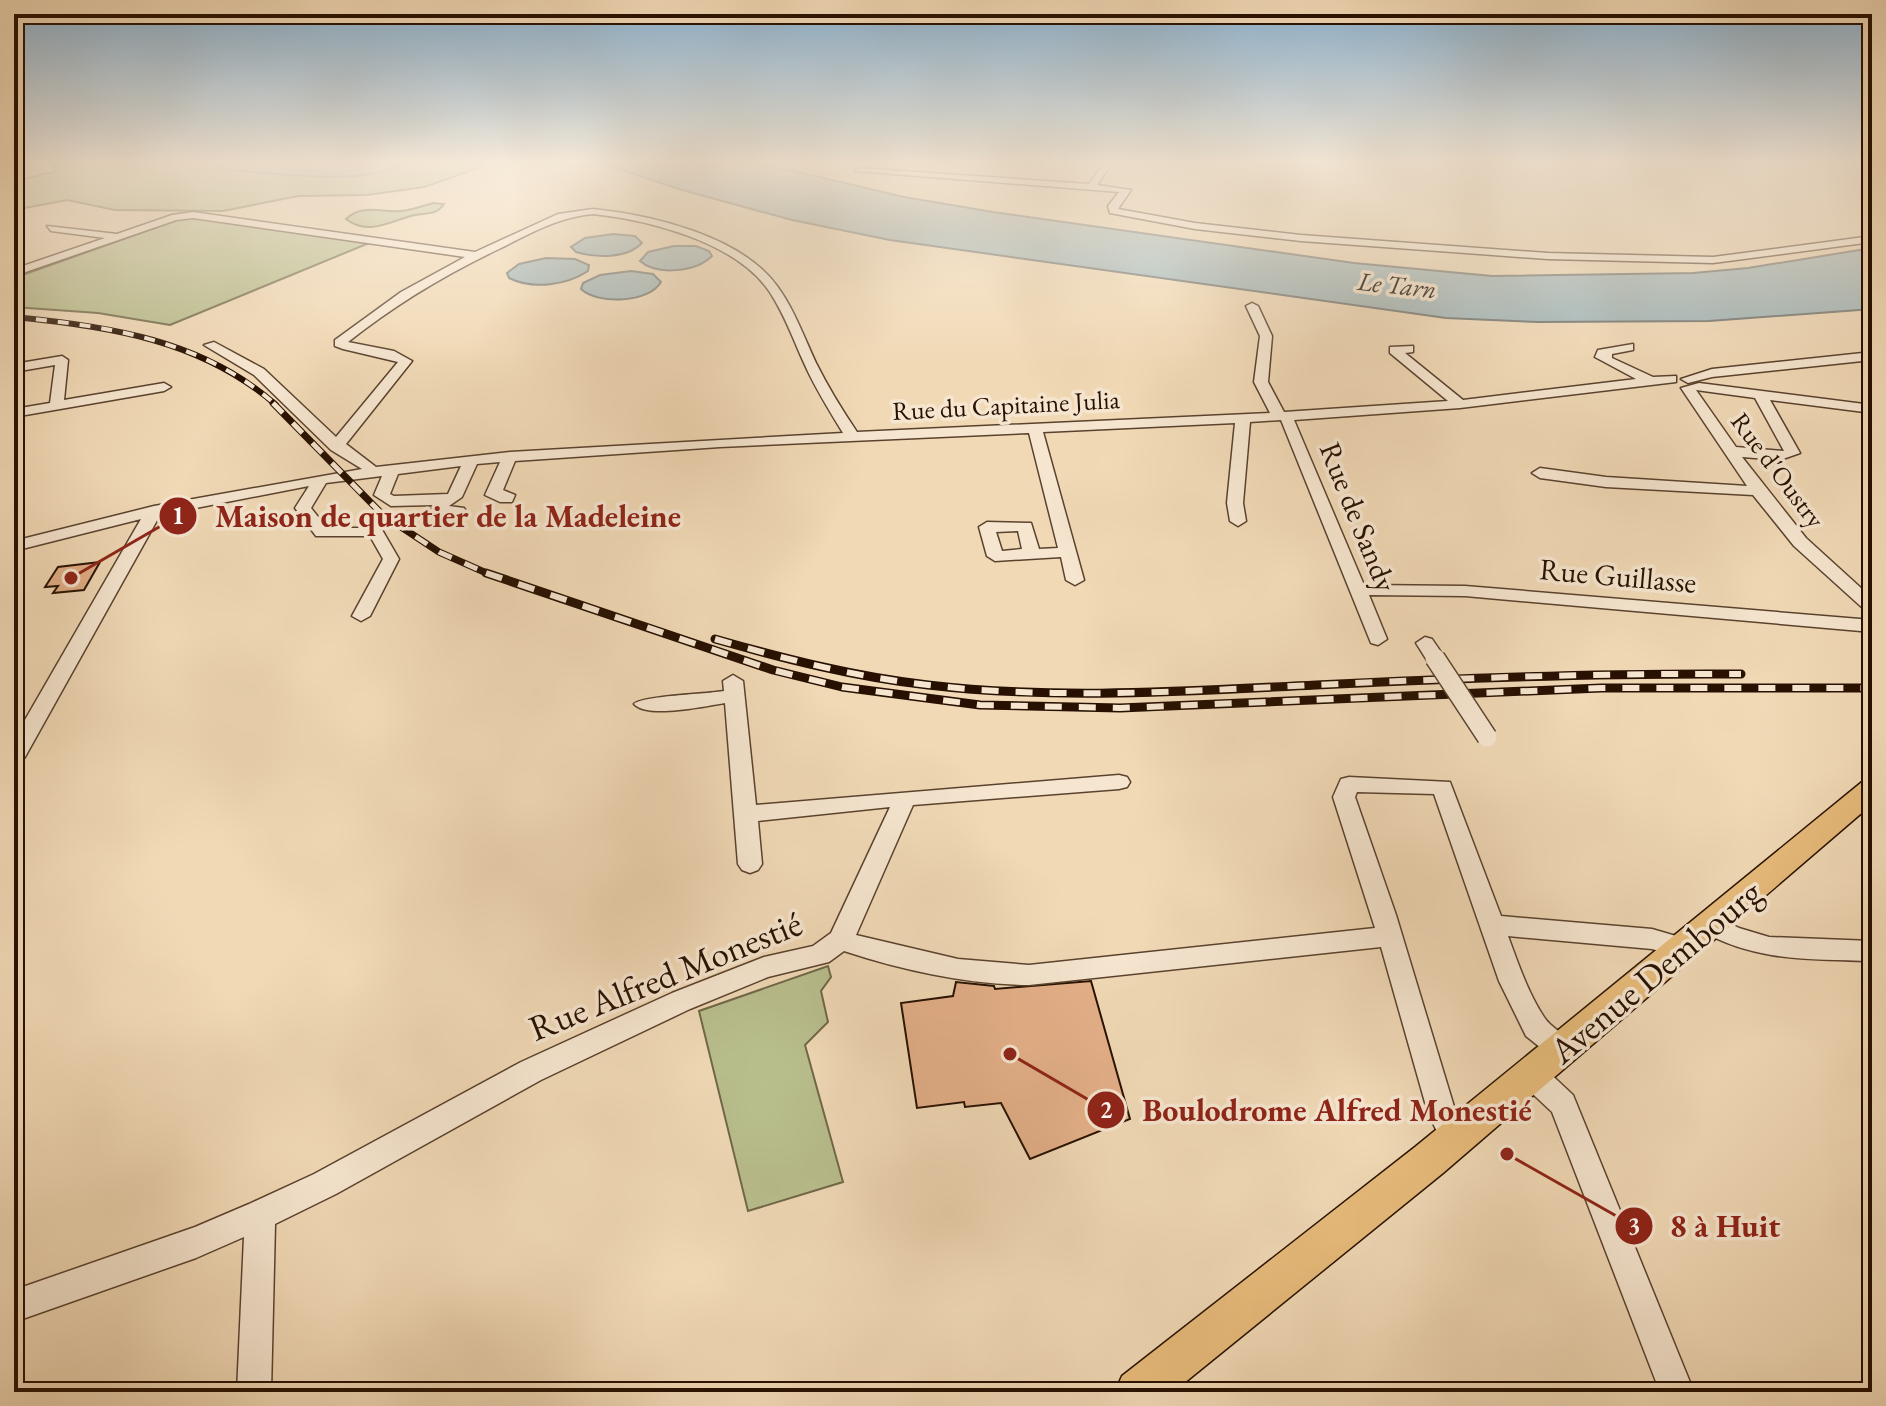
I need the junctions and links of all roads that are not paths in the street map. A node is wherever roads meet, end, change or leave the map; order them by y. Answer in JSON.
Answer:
{"nodes":[{"id":1,"x":56,"y":229,"type":"edge"},
{"id":2,"x":142,"y":229,"type":"edge"},
{"id":3,"x":289,"y":229,"type":"edge"},
{"id":4,"x":535,"y":229,"type":"edge"},
{"id":5,"x":673,"y":229,"type":"edge"},
{"id":6,"x":1226,"y":229,"type":"edge"},
{"id":7,"x":119,"y":237,"type":"junction"},
{"id":8,"x":1872,"y":239,"type":"edge"},
{"id":9,"x":476,"y":255,"type":"junction"},
{"id":10,"x":14,"y":273,"type":"edge"},
{"id":11,"x":1252,"y":306,"type":"dead end"},
{"id":12,"x":210,"y":345,"type":"dead end"},
{"id":13,"x":1409,"y":349,"type":"dead end"},
{"id":14,"x":1872,"y":356,"type":"edge"},
{"id":15,"x":1627,"y":358,"type":"dead end"},
{"id":16,"x":14,"y":368,"type":"edge"},
{"id":17,"x":1651,"y":382,"type":"junction"},
{"id":18,"x":1686,"y":383,"type":"junction"},
{"id":19,"x":164,"y":387,"type":"dead end"},
{"id":20,"x":1760,"y":395,"type":"junction"},
{"id":21,"x":1460,"y":404,"type":"junction"},
{"id":22,"x":56,"y":406,"type":"junction"},
{"id":23,"x":1872,"y":409,"type":"edge"},
{"id":24,"x":14,"y":413,"type":"edge"},
{"id":25,"x":1282,"y":416,"type":"junction"},
{"id":26,"x":1243,"y":417,"type":"junction"},
{"id":27,"x":1035,"y":428,"type":"junction"},
{"id":28,"x":853,"y":437,"type":"junction"},
{"id":29,"x":336,"y":447,"type":"junction"},
{"id":30,"x":1729,"y":451,"type":"junction"},
{"id":31,"x":510,"y":456,"type":"junction"},
{"id":32,"x":471,"y":460,"type":"junction"},
{"id":33,"x":392,"y":469,"type":"junction"},
{"id":34,"x":371,"y":472,"type":"junction"},
{"id":35,"x":1540,"y":473,"type":"dead end"},
{"id":36,"x":321,"y":479,"type":"junction"},
{"id":37,"x":1758,"y":491,"type":"junction"},
{"id":38,"x":506,"y":499,"type":"dead end"},
{"id":39,"x":444,"y":500,"type":"junction"},
{"id":40,"x":154,"y":511,"type":"junction"},
{"id":41,"x":458,"y":511,"type":"dead end"},
{"id":42,"x":1238,"y":521,"type":"dead end"},
{"id":43,"x":14,"y":546,"type":"edge"},
{"id":44,"x":1068,"y":552,"type":"junction"},
{"id":45,"x":1032,"y":554,"type":"dead end"},
{"id":46,"x":1075,"y":580,"type":"dead end"},
{"id":47,"x":1358,"y":590,"type":"junction"},
{"id":48,"x":1872,"y":607,"type":"edge"},
{"id":49,"x":361,"y":616,"type":"dead end"},
{"id":50,"x":1872,"y":626,"type":"edge"},
{"id":51,"x":1378,"y":639,"type":"dead end"},
{"id":52,"x":1425,"y":643,"type":"dead end"},
{"id":53,"x":644,"y":704,"type":"dead end"},
{"id":54,"x":1487,"y":737,"type":"dead end"},
{"id":55,"x":14,"y":757,"type":"edge"},
{"id":56,"x":1119,"y":782,"type":"dead end"},
{"id":57,"x":1872,"y":789,"type":"edge"},
{"id":58,"x":905,"y":798,"type":"junction"},
{"id":59,"x":746,"y":814,"type":"junction"},
{"id":60,"x":750,"y":864,"type":"dead end"},
{"id":61,"x":1492,"y":925,"type":"junction"},
{"id":62,"x":1388,"y":936,"type":"junction"},
{"id":63,"x":1697,"y":936,"type":"junction"},
{"id":64,"x":841,"y":940,"type":"junction"},
{"id":65,"x":1871,"y":953,"type":"edge"},
{"id":66,"x":1561,"y":1048,"type":"junction"},
{"id":67,"x":1531,"y":1074,"type":"junction"},
{"id":68,"x":1455,"y":1138,"type":"junction"},
{"id":69,"x":260,"y":1215,"type":"junction"},
{"id":70,"x":14,"y":1306,"type":"edge"},
{"id":71,"x":254,"y":1392,"type":"edge"},
{"id":72,"x":1138,"y":1392,"type":"edge"},
{"id":73,"x":1677,"y":1392,"type":"edge"}],
"edges":[{"from":1,"to":7,"type":"street"},
{"from":2,"to":7,"type":"street"},
{"from":3,"to":9,"type":"street"},
{"from":4,"to":9,"type":"street"},
{"from":5,"to":28,"type":"street"},
{"from":6,"to":8,"type":"street"},
{"from":7,"to":10,"type":"street"},
{"from":9,"to":29,"type":"street"},
{"from":11,"to":25,"type":"street","name":"Rue de Sandy"},
{"from":12,"to":29,"type":"street"},
{"from":13,"to":21,"type":"street"},
{"from":14,"to":18,"type":"street"},
{"from":15,"to":17,"type":"street"},
{"from":16,"to":22,"type":"street"},
{"from":17,"to":18,"type":"street"},
{"from":17,"to":21,"type":"street","name":"Rue du Capitaine Julia"},
{"from":18,"to":20,"type":"street"},
{"from":18,"to":30,"type":"street","name":"Rue d'Oustry"},
{"from":19,"to":22,"type":"street"},
{"from":20,"to":23,"type":"street"},
{"from":20,"to":30,"type":"street"},
{"from":21,"to":25,"type":"street","name":"Rue du Capitaine Julia"},
{"from":22,"to":24,"type":"street"},
{"from":25,"to":26,"type":"street","name":"Rue du Capitaine Julia"},
{"from":25,"to":47,"type":"street","name":"Rue de Sandy"},
{"from":26,"to":27,"type":"street","name":"Rue du Capitaine Julia"},
{"from":26,"to":42,"type":"street"},
{"from":27,"to":28,"type":"street","name":"Rue du Capitaine Julia"},
{"from":27,"to":44,"type":"street"},
{"from":28,"to":31,"type":"street","name":"Rue du Capitaine Julia"},
{"from":29,"to":34,"type":"street"},
{"from":30,"to":37,"type":"street","name":"Rue d'Oustry"},
{"from":31,"to":32,"type":"street","name":"Rue du Capitaine Julia"},
{"from":31,"to":38,"type":"street"},
{"from":32,"to":33,"type":"street","name":"Rue du Capitaine Julia"},
{"from":32,"to":39,"type":"street"},
{"from":33,"to":34,"type":"street","name":"Rue du Capitaine Julia"},
{"from":33,"to":39,"type":"street"},
{"from":34,"to":36,"type":"street","name":"Rue du Capitaine Julia"},
{"from":35,"to":37,"type":"street"},
{"from":36,"to":40,"type":"street","name":"Rue du Capitaine Julia"},
{"from":36,"to":49,"type":"street"},
{"from":37,"to":48,"type":"street","name":"Rue d'Oustry"},
{"from":39,"to":41,"type":"street"},
{"from":40,"to":43,"type":"street","name":"Rue du Capitaine Julia"},
{"from":40,"to":55,"type":"street"},
{"from":44,"to":45,"type":"street"},
{"from":44,"to":46,"type":"street"},
{"from":47,"to":50,"type":"street","name":"Rue Guillasse"},
{"from":47,"to":51,"type":"street","name":"Rue de Sandy"},
{"from":52,"to":54,"type":"street","bridge":true},
{"from":53,"to":59,"type":"street"},
{"from":56,"to":58,"type":"street"},
{"from":57,"to":63,"type":"main road","name":"Avenue Dembourg"},
{"from":58,"to":59,"type":"street"},
{"from":58,"to":64,"type":"street"},
{"from":59,"to":60,"type":"street"},
{"from":61,"to":62,"type":"street"},
{"from":61,"to":63,"type":"street"},
{"from":61,"to":66,"type":"street"},
{"from":62,"to":64,"type":"street","name":"Rue Alfred Monestié"},
{"from":62,"to":68,"type":"street"},
{"from":63,"to":65,"type":"street"},
{"from":63,"to":66,"type":"main road","name":"Avenue Dembourg"},
{"from":64,"to":69,"type":"street","name":"Rue Alfred Monestié"},
{"from":66,"to":67,"type":"main road","name":"Avenue Dembourg"},
{"from":67,"to":68,"type":"main road","name":"Avenue Dembourg"},
{"from":67,"to":73,"type":"street"},
{"from":68,"to":72,"type":"main road","name":"Avenue Dembourg"},
{"from":69,"to":70,"type":"street","name":"Rue Alfred Monestié"},
{"from":69,"to":71,"type":"street"}]}
